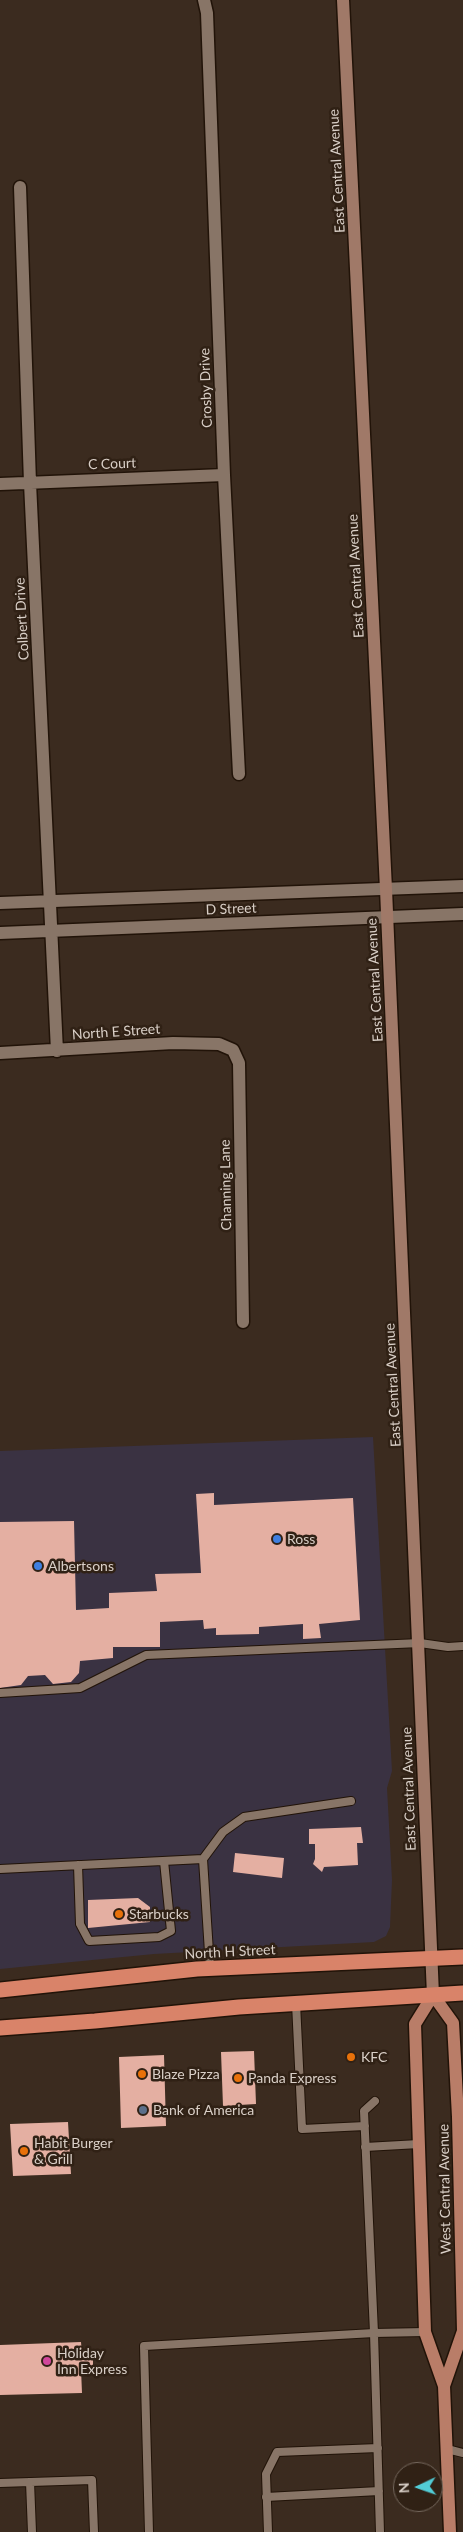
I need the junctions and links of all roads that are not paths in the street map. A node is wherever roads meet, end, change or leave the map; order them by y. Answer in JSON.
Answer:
{"nodes":[{"id":1,"x":204,"y":0,"type":"edge"},
{"id":2,"x":343,"y":0,"type":"edge"},
{"id":3,"x":20,"y":186,"type":"dead end"},
{"id":4,"x":224,"y":475,"type":"junction"},
{"id":5,"x":30,"y":483,"type":"junction"},
{"id":6,"x":0,"y":484,"type":"edge"},
{"id":7,"x":240,"y":774,"type":"dead end"},
{"id":8,"x":463,"y":886,"type":"edge"},
{"id":9,"x":386,"y":889,"type":"junction"},
{"id":10,"x":50,"y":901,"type":"junction"},
{"id":11,"x":0,"y":903,"type":"edge"},
{"id":12,"x":463,"y":914,"type":"edge"},
{"id":13,"x":387,"y":917,"type":"junction"},
{"id":14,"x":51,"y":932,"type":"junction"},
{"id":15,"x":0,"y":933,"type":"edge"},
{"id":16,"x":233,"y":1050,"type":"joint"},
{"id":17,"x":57,"y":1051,"type":"junction"},
{"id":18,"x":0,"y":1054,"type":"edge"},
{"id":19,"x":243,"y":1322,"type":"dead end"},
{"id":20,"x":420,"y":1643,"type":"junction"},
{"id":21,"x":463,"y":1646,"type":"edge"},
{"id":22,"x":0,"y":1693,"type":"edge"},
{"id":23,"x":351,"y":1801,"type":"dead end"},
{"id":24,"x":203,"y":1859,"type":"junction"},
{"id":25,"x":164,"y":1860,"type":"junction"},
{"id":26,"x":78,"y":1865,"type":"junction"},
{"id":27,"x":0,"y":1869,"type":"edge"},
{"id":28,"x":463,"y":1957,"type":"edge"},
{"id":29,"x":430,"y":1960,"type":"junction"},
{"id":30,"x":210,"y":1968,"type":"junction"},
{"id":31,"x":0,"y":1990,"type":"edge"},
{"id":32,"x":463,"y":1993,"type":"edge"},
{"id":33,"x":433,"y":1995,"type":"junction"},
{"id":34,"x":296,"y":2003,"type":"junction"},
{"id":35,"x":0,"y":2028,"type":"edge"},
{"id":36,"x":375,"y":2101,"type":"dead end"},
{"id":37,"x":461,"y":2117,"type":"edge"},
{"id":38,"x":365,"y":2126,"type":"junction"},
{"id":39,"x":419,"y":2144,"type":"junction"},
{"id":40,"x":365,"y":2147,"type":"junction"},
{"id":41,"x":462,"y":2232,"type":"edge"},
{"id":42,"x":463,"y":2331,"type":"edge"},
{"id":43,"x":425,"y":2332,"type":"junction"},
{"id":44,"x":374,"y":2333,"type":"junction"},
{"id":45,"x":444,"y":2386,"type":"junction"},
{"id":46,"x":378,"y":2448,"type":"junction"},
{"id":47,"x":447,"y":2449,"type":"junction"},
{"id":48,"x":463,"y":2453,"type":"edge"},
{"id":49,"x":30,"y":2482,"type":"junction"},
{"id":50,"x":0,"y":2483,"type":"edge"},
{"id":51,"x":379,"y":2491,"type":"junction"},
{"id":52,"x":266,"y":2497,"type":"junction"},
{"id":53,"x":32,"y":2532,"type":"edge"},
{"id":54,"x":94,"y":2532,"type":"edge"},
{"id":55,"x":149,"y":2532,"type":"edge"},
{"id":56,"x":268,"y":2532,"type":"edge"},
{"id":57,"x":380,"y":2532,"type":"edge"},
{"id":58,"x":450,"y":2532,"type":"edge"}],
"edges":[{"from":1,"to":4,"type":"street","name":"Crosby Drive"},
{"from":2,"to":9,"type":"main road","name":"East Central Avenue"},
{"from":3,"to":5,"type":"street","name":"Colbert Drive"},
{"from":4,"to":5,"type":"street","name":"C Court"},
{"from":4,"to":7,"type":"street","name":"Crosby Drive"},
{"from":5,"to":6,"type":"street","name":"C Court"},
{"from":5,"to":10,"type":"street","name":"Colbert Drive"},
{"from":8,"to":9,"type":"street","name":"D Street"},
{"from":9,"to":10,"type":"street","name":"D Street"},
{"from":9,"to":13,"type":"main road","name":"East Central Avenue"},
{"from":10,"to":11,"type":"street","name":"D Street"},
{"from":10,"to":14,"type":"street","name":"Colbert Drive"},
{"from":12,"to":13,"type":"street","name":"D Street"},
{"from":13,"to":14,"type":"street","name":"D Street"},
{"from":13,"to":20,"type":"main road","name":"East Central Avenue"},
{"from":14,"to":15,"type":"street","name":"D Street"},
{"from":14,"to":17,"type":"street","name":"Colbert Drive"},
{"from":16,"to":17,"type":"street","name":"North E Street"},
{"from":16,"to":19,"type":"street","name":"Channing Lane"},
{"from":17,"to":18,"type":"street","name":"North E Street"},
{"from":20,"to":21,"type":"lane"},
{"from":20,"to":22,"type":"lane"},
{"from":20,"to":29,"type":"main road","name":"East Central Avenue"},
{"from":23,"to":24,"type":"lane"},
{"from":24,"to":25,"type":"lane"},
{"from":24,"to":30,"type":"lane"},
{"from":25,"to":26,"type":"lane"},
{"from":25,"to":26,"type":"lane"},
{"from":26,"to":27,"type":"lane"},
{"from":28,"to":29,"type":"highway","name":"North H Street"},
{"from":29,"to":30,"type":"highway","name":"North H Street"},
{"from":29,"to":33,"type":"main road"},
{"from":30,"to":31,"type":"highway","name":"North H Street"},
{"from":32,"to":33,"type":"highway"},
{"from":33,"to":34,"type":"highway"},
{"from":33,"to":37,"type":"main road","name":"West Central Avenue"},
{"from":33,"to":39,"type":"main road","name":"West Central Avenue"},
{"from":34,"to":35,"type":"highway"},
{"from":34,"to":38,"type":"lane"},
{"from":36,"to":38,"type":"lane"},
{"from":37,"to":41,"type":"main road","name":"West Central Avenue"},
{"from":38,"to":40,"type":"lane"},
{"from":39,"to":40,"type":"lane"},
{"from":39,"to":43,"type":"main road","name":"West Central Avenue"},
{"from":40,"to":44,"type":"lane"},
{"from":41,"to":42,"type":"main road","name":"West Central Avenue"},
{"from":42,"to":45,"type":"main road","name":"West Central Avenue"},
{"from":43,"to":44,"type":"lane"},
{"from":43,"to":45,"type":"main road","name":"West Central Avenue"},
{"from":44,"to":46,"type":"lane"},
{"from":44,"to":55,"type":"lane"},
{"from":45,"to":47,"type":"main road","name":"West Central Avenue"},
{"from":46,"to":51,"type":"lane"},
{"from":46,"to":52,"type":"lane"},
{"from":47,"to":48,"type":"lane"},
{"from":47,"to":58,"type":"main road","name":"West Central Avenue"},
{"from":49,"to":50,"type":"lane"},
{"from":49,"to":53,"type":"lane"},
{"from":49,"to":54,"type":"lane"},
{"from":51,"to":52,"type":"lane"},
{"from":51,"to":57,"type":"lane"},
{"from":52,"to":56,"type":"lane"}]}
